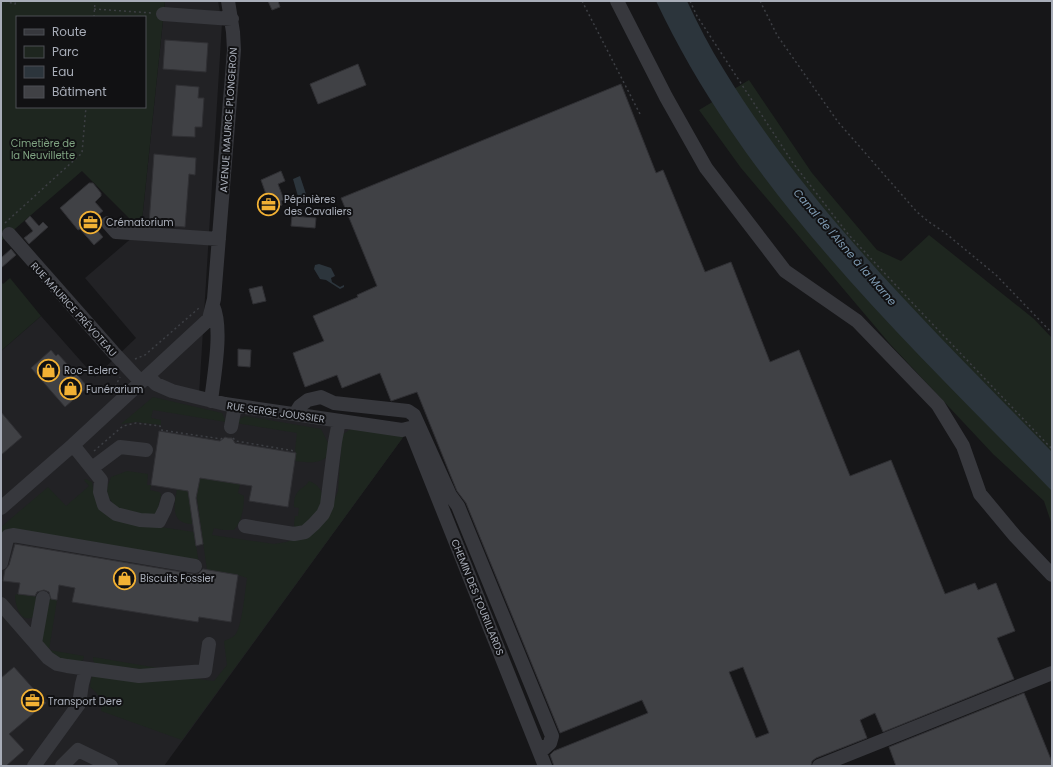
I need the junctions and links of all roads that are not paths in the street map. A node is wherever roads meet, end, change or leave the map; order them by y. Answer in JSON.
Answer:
{"nodes":[{"id":1,"x":228,"y":1,"type":"edge"},
{"id":2,"x":617,"y":1,"type":"edge"},
{"id":3,"x":163,"y":14,"type":"road end"},
{"id":4,"x":232,"y":19,"type":"junction"},
{"id":5,"x":108,"y":223,"type":"dead end"},
{"id":6,"x":6,"y":230,"type":"edge"},
{"id":7,"x":219,"y":239,"type":"junction"},
{"id":8,"x":213,"y":305,"type":"junction"},
{"id":9,"x":144,"y":379,"type":"junction"},
{"id":10,"x":211,"y":401,"type":"junction"},
{"id":11,"x":235,"y":406,"type":"junction"},
{"id":12,"x":295,"y":414,"type":"junction"},
{"id":13,"x":339,"y":421,"type":"junction"},
{"id":14,"x":410,"y":428,"type":"joint"},
{"id":15,"x":229,"y":434,"type":"road end"},
{"id":16,"x":72,"y":445,"type":"junction"},
{"id":17,"x":146,"y":450,"type":"dead end"},
{"id":18,"x":88,"y":463,"type":"junction"},
{"id":19,"x":444,"y":497,"type":"junction"},
{"id":20,"x":168,"y":499,"type":"dead end"},
{"id":21,"x":1,"y":508,"type":"edge"},
{"id":22,"x":245,"y":526,"type":"dead end"},
{"id":23,"x":1,"y":563,"type":"edge"},
{"id":24,"x":195,"y":566,"type":"dead end"},
{"id":25,"x":1052,"y":575,"type":"edge"},
{"id":26,"x":43,"y":598,"type":"dead end"},
{"id":27,"x":1,"y":604,"type":"edge"},
{"id":28,"x":35,"y":643,"type":"junction"},
{"id":29,"x":210,"y":644,"type":"dead end"},
{"id":30,"x":86,"y":669,"type":"junction"},
{"id":31,"x":1052,"y":673,"type":"edge"},
{"id":32,"x":34,"y":766,"type":"edge"},
{"id":33,"x":62,"y":766,"type":"edge"},
{"id":34,"x":111,"y":766,"type":"edge"},
{"id":35,"x":545,"y":766,"type":"edge"},
{"id":36,"x":819,"y":766,"type":"edge"}],
"edges":[{"from":1,"to":4,"type":"street","name":"AVENUE MAURICE PLONGERON"},
{"from":2,"to":25,"type":"street"},
{"from":3,"to":4,"type":"street"},
{"from":4,"to":7,"type":"street","name":"AVENUE MAURICE PLONGERON"},
{"from":5,"to":7,"type":"street"},
{"from":6,"to":9,"type":"street","name":"RUE MAURICE PRÉVOTEAU"},
{"from":7,"to":8,"type":"street","name":"AVENUE MAURICE PLONGERON"},
{"from":8,"to":9,"type":"street","name":"AVENUE MAURICE PLONGERON"},
{"from":8,"to":10,"type":"street"},
{"from":9,"to":10,"type":"street","name":"RUE SERGE JOUSSIER"},
{"from":9,"to":16,"type":"street"},
{"from":10,"to":11,"type":"street","name":"RUE SERGE JOUSSIER"},
{"from":11,"to":12,"type":"street","name":"RUE SERGE JOUSSIER"},
{"from":11,"to":15,"type":"street"},
{"from":12,"to":13,"type":"street","name":"RUE SERGE JOUSSIER"},
{"from":12,"to":19,"type":"street"},
{"from":13,"to":14,"type":"street","name":"RUE SERGE JOUSSIER"},
{"from":13,"to":22,"type":"street"},
{"from":14,"to":19,"type":"street","name":"CHEMIN DES TOURILLARDS"},
{"from":16,"to":18,"type":"street"},
{"from":16,"to":21,"type":"street"},
{"from":17,"to":18,"type":"street"},
{"from":18,"to":20,"type":"street"},
{"from":19,"to":35,"type":"street","name":"CHEMIN DES TOURILLARDS"},
{"from":23,"to":24,"type":"street"},
{"from":26,"to":28,"type":"street"},
{"from":27,"to":28,"type":"street"},
{"from":28,"to":30,"type":"street"},
{"from":29,"to":30,"type":"street"},
{"from":30,"to":32,"type":"street"},
{"from":31,"to":36,"type":"street"},
{"from":33,"to":34,"type":"street"}]}
